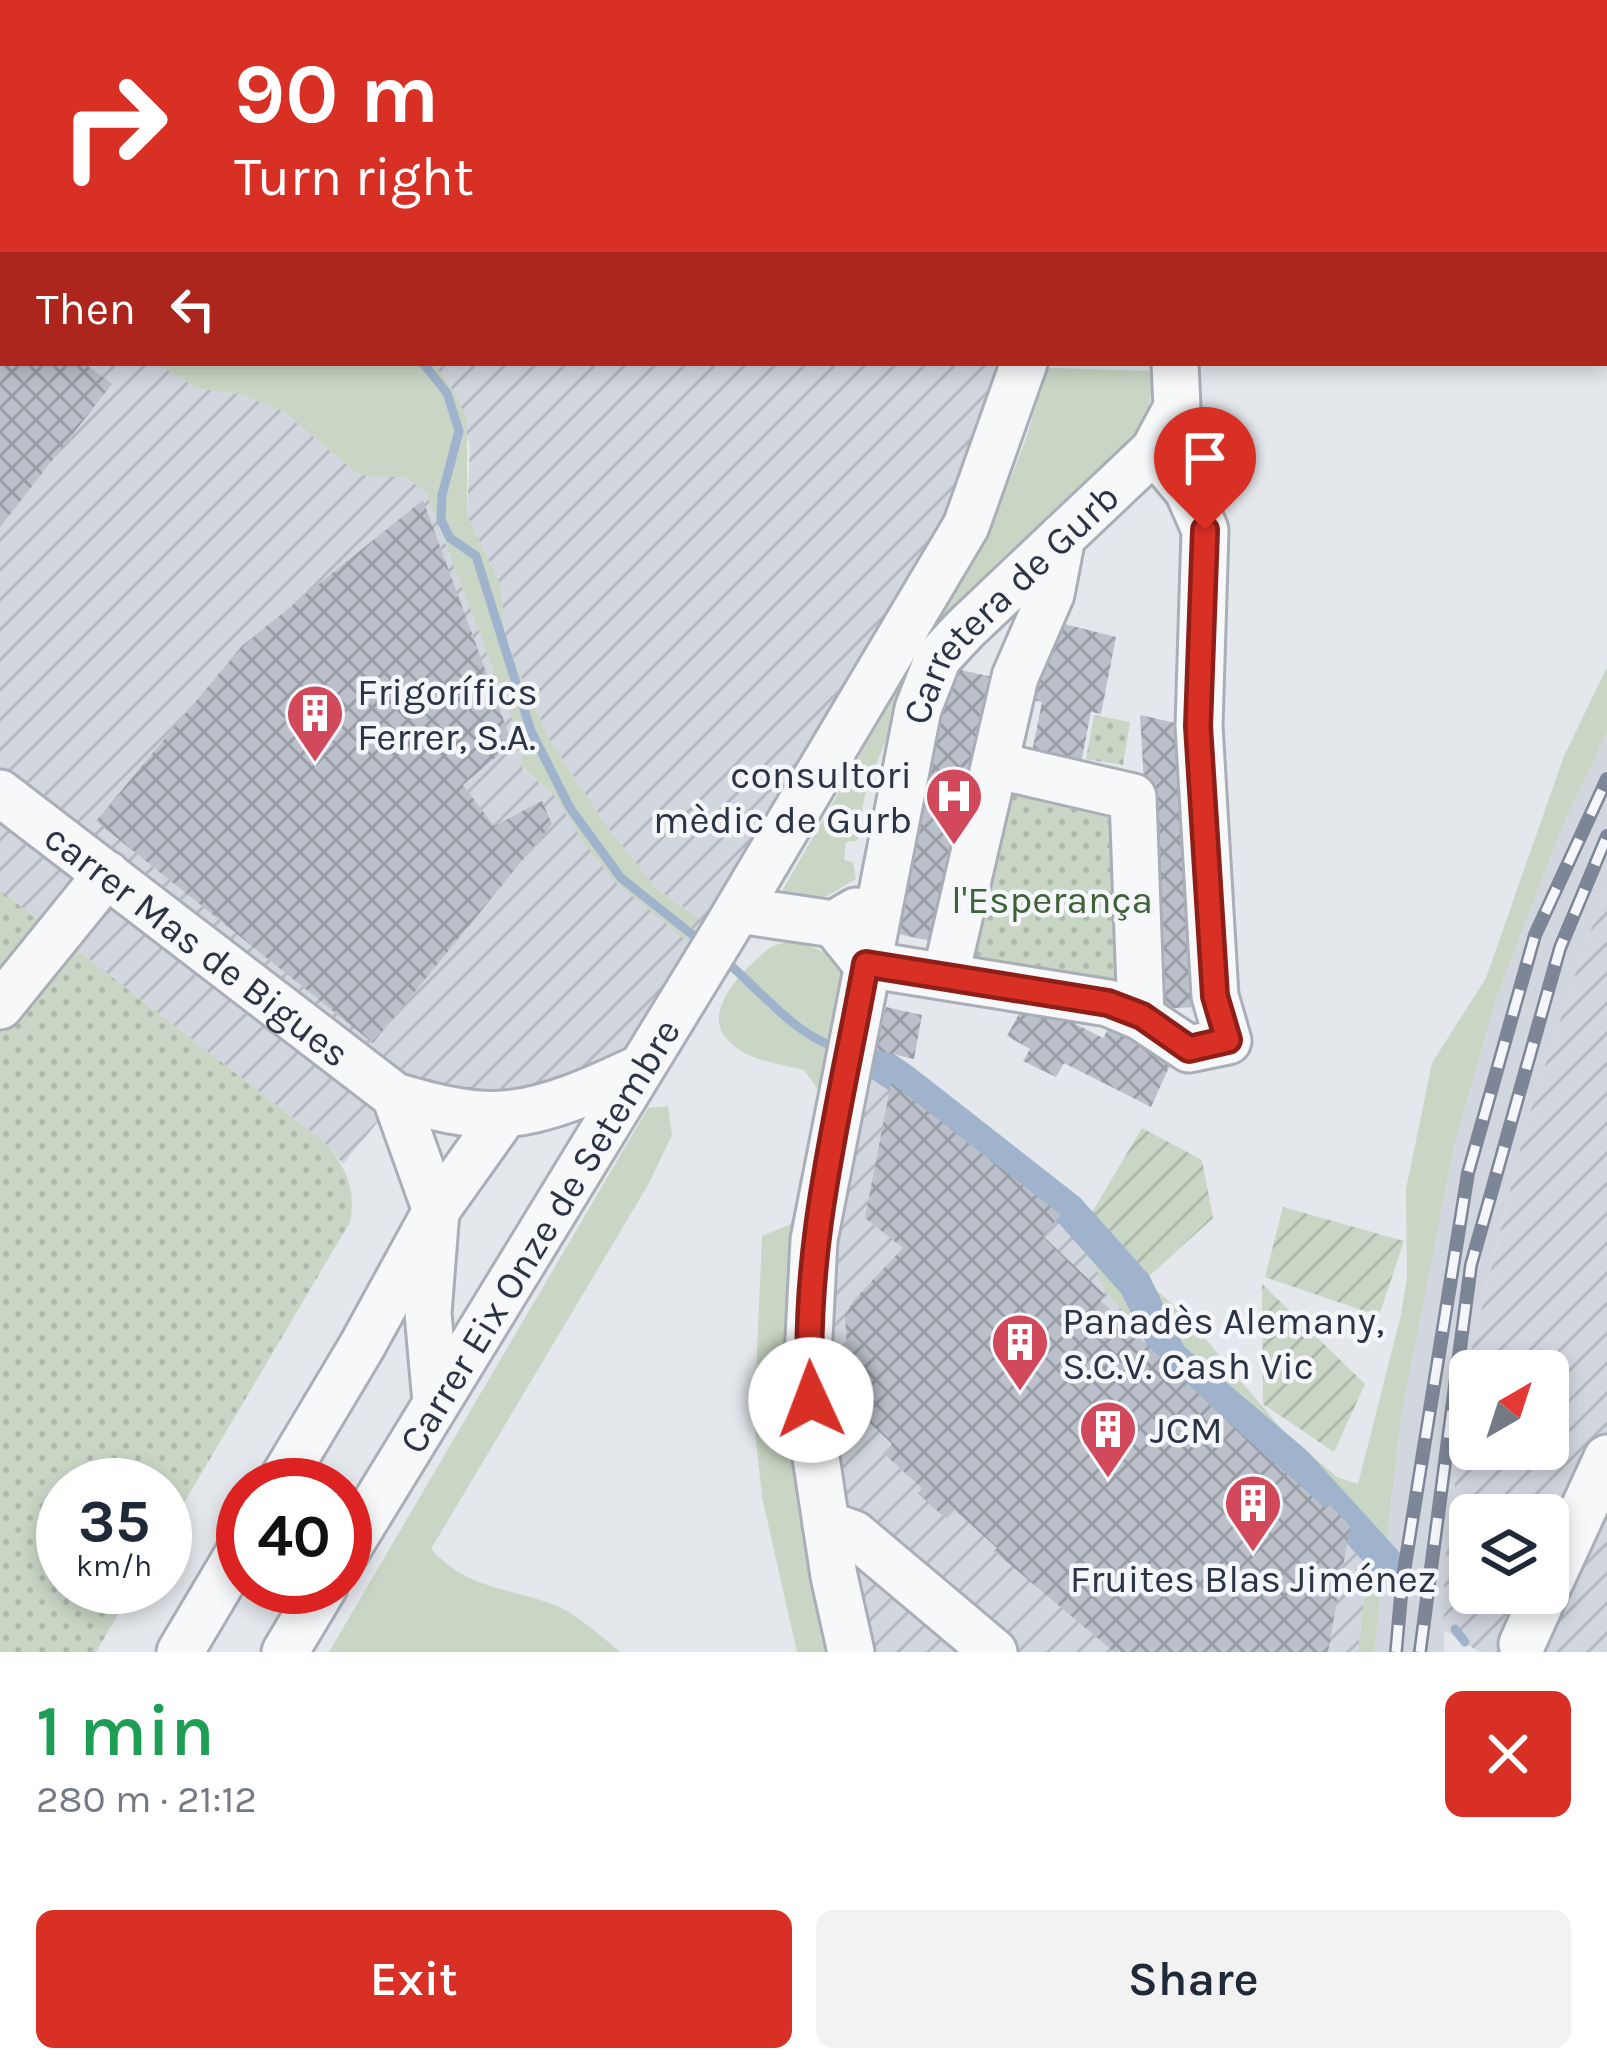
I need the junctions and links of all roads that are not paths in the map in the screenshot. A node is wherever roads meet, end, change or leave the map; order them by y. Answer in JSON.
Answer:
{"nodes":[{"id":1,"x":1023,"y":366,"type":"edge"},
{"id":2,"x":1175,"y":366,"type":"edge"},
{"id":3,"x":1154,"y":450,"type":"junction"},
{"id":4,"x":1062,"y":537,"type":"junction"},
{"id":5,"x":995,"y":765,"type":"junction"},
{"id":6,"x":0,"y":793,"type":"edge"},
{"id":7,"x":107,"y":874,"type":"junction"},
{"id":8,"x":880,"y":897,"type":"junction"},
{"id":9,"x":732,"y":919,"type":"junction"},
{"id":10,"x":834,"y":924,"type":"junction"},
{"id":11,"x":866,"y":964,"type":"junction"},
{"id":12,"x":946,"y":974,"type":"junction"},
{"id":13,"x":0,"y":1006,"type":"edge"},
{"id":14,"x":1142,"y":1016,"type":"junction"},
{"id":15,"x":638,"y":1069,"type":"junction"},
{"id":16,"x":394,"y":1096,"type":"junction"},
{"id":17,"x":505,"y":1114,"type":"junction"},
{"id":18,"x":436,"y":1211,"type":"junction"},
{"id":19,"x":428,"y":1313,"type":"junction"},
{"id":20,"x":375,"y":1319,"type":"junction"},
{"id":21,"x":436,"y":1402,"type":"junction"},
{"id":22,"x":295,"y":1458,"type":"edge"},
{"id":23,"x":1603,"y":1477,"type":"edge"},
{"id":24,"x":372,"y":1508,"type":"edge"},
{"id":25,"x":826,"y":1524,"type":"junction"},
{"id":26,"x":1569,"y":1544,"type":"edge"},
{"id":27,"x":216,"y":1591,"type":"edge"},
{"id":28,"x":308,"y":1614,"type":"edge"},
{"id":29,"x":1535,"y":1614,"type":"edge"},
{"id":30,"x":1522,"y":1644,"type":"dead end"},
{"id":31,"x":180,"y":1652,"type":"edge"},
{"id":32,"x":285,"y":1652,"type":"edge"},
{"id":33,"x":851,"y":1652,"type":"edge"},
{"id":34,"x":994,"y":1652,"type":"edge"}],
"edges":[{"from":1,"to":9,"type":"street","name":"Carrer Eix Onze de Setembre"},
{"from":2,"to":3,"type":"street","name":"Carretera de Gurb"},
{"from":3,"to":4,"type":"street","name":"Carretera de Gurb"},
{"from":3,"to":14,"type":"street"},
{"from":4,"to":5,"type":"street"},
{"from":4,"to":8,"type":"street","name":"Carretera de Gurb"},
{"from":5,"to":12,"type":"street"},
{"from":5,"to":14,"type":"street"},
{"from":6,"to":7,"type":"street","name":"carrer Mas de Bigues"},
{"from":7,"to":13,"type":"street"},
{"from":7,"to":16,"type":"street","name":"carrer Mas de Bigues"},
{"from":8,"to":10,"type":"street"},
{"from":8,"to":11,"type":"street","name":"Carretera de Gurb"},
{"from":9,"to":10,"type":"street"},
{"from":9,"to":15,"type":"street","name":"Carrer Eix Onze de Setembre"},
{"from":10,"to":11,"type":"street"},
{"from":11,"to":12,"type":"street"},
{"from":11,"to":25,"type":"street","name":"Carretera de Gurb"},
{"from":12,"to":14,"type":"street"},
{"from":15,"to":17,"type":"street","name":"carrer Mas de Bigues"},
{"from":15,"to":21,"type":"street","name":"Carrer Eix Onze de Setembre"},
{"from":16,"to":17,"type":"street","name":"carrer Mas de Bigues"},
{"from":16,"to":18,"type":"street"},
{"from":17,"to":18,"type":"street"},
{"from":18,"to":19,"type":"street"},
{"from":18,"to":20,"type":"street"},
{"from":19,"to":20,"type":"street","name":"Carrer Eix Onze de Setembre"},
{"from":19,"to":21,"type":"street"},
{"from":20,"to":22,"type":"street"},
{"from":21,"to":24,"type":"street","name":"Carrer Eix Onze de Setembre"},
{"from":23,"to":26,"type":"street"},
{"from":25,"to":33,"type":"street","name":"Carretera de Gurb"},
{"from":25,"to":34,"type":"street"},
{"from":27,"to":31,"type":"street"},
{"from":28,"to":32,"type":"street"},
{"from":29,"to":30,"type":"street"}]}
